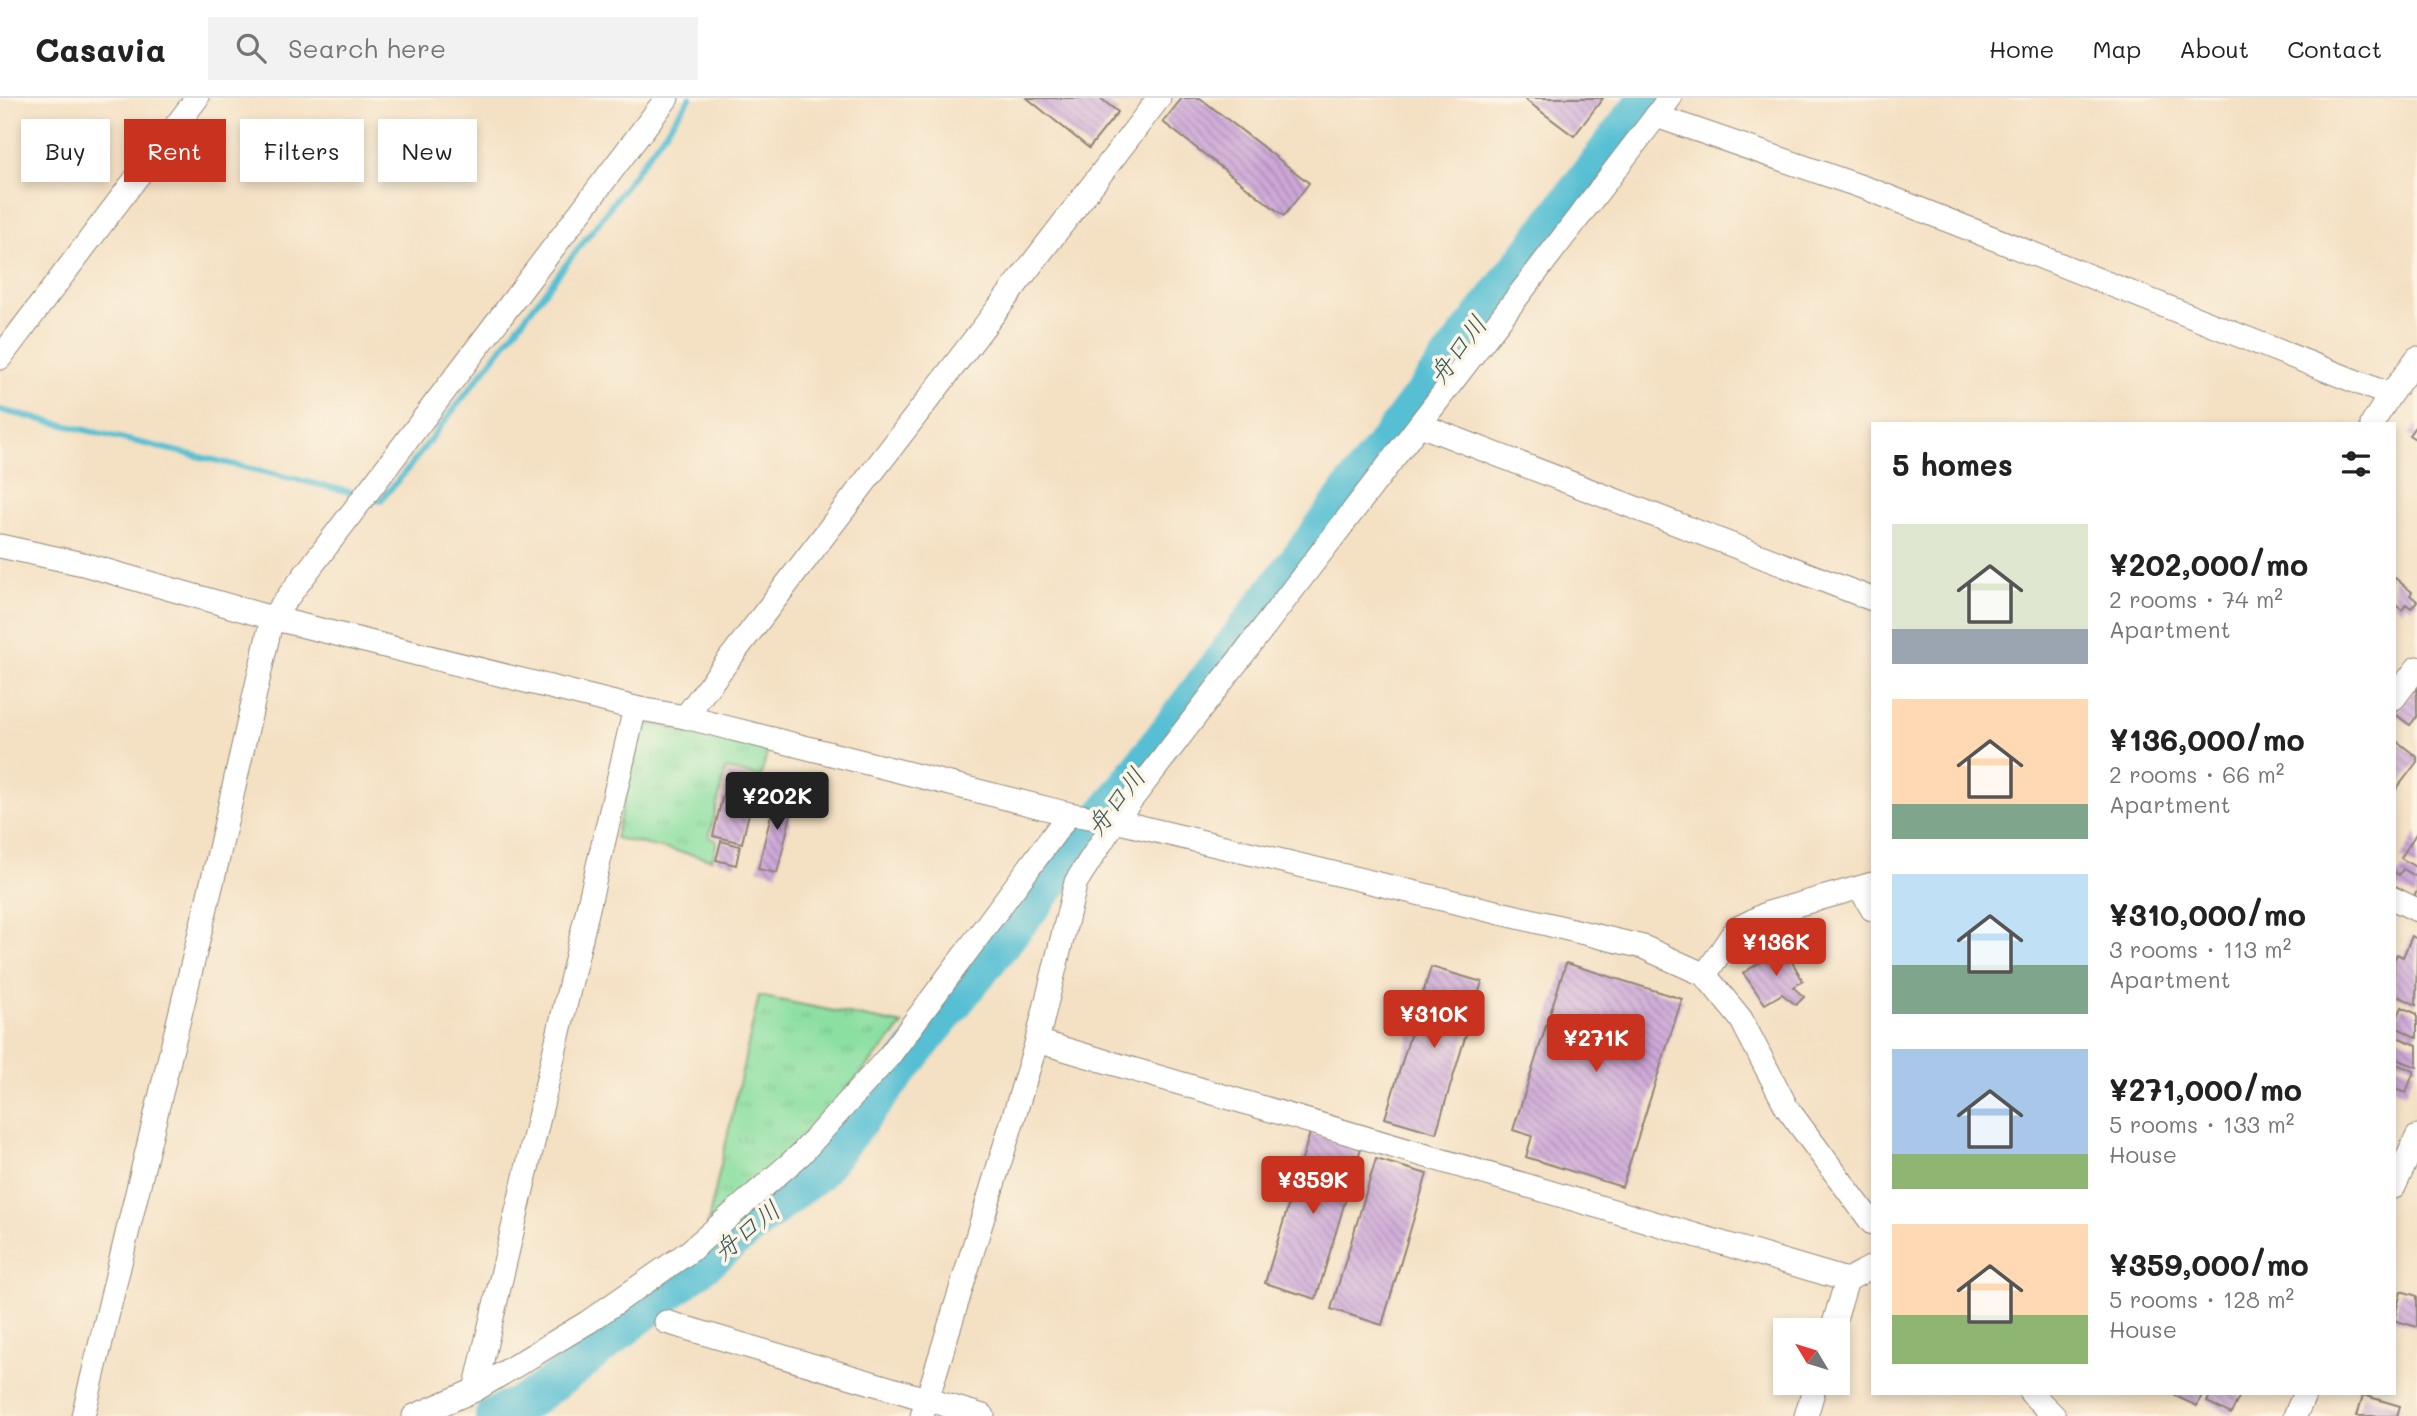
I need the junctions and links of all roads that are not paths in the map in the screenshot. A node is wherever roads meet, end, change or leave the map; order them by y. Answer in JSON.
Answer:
{"nodes":[{"id":1,"x":197,"y":98,"type":"edge"},
{"id":2,"x":667,"y":98,"type":"edge"},
{"id":3,"x":1159,"y":98,"type":"edge"},
{"id":4,"x":1663,"y":107,"type":"edge"},
{"id":5,"x":0,"y":358,"type":"edge"},
{"id":6,"x":2417,"y":358,"type":"edge"},
{"id":7,"x":2389,"y":394,"type":"junction"},
{"id":8,"x":2373,"y":422,"type":"edge"},
{"id":9,"x":1420,"y":425,"type":"junction"},
{"id":10,"x":0,"y":546,"type":"edge"},
{"id":11,"x":1871,"y":599,"type":"edge"},
{"id":12,"x":272,"y":618,"type":"junction"},
{"id":13,"x":2417,"y":668,"type":"edge"},
{"id":14,"x":2396,"y":695,"type":"edge"},
{"id":15,"x":635,"y":708,"type":"junction"},
{"id":16,"x":685,"y":717,"type":"junction"},
{"id":17,"x":1069,"y":814,"type":"junction"},
{"id":18,"x":1115,"y":821,"type":"junction"},
{"id":19,"x":1866,"y":886,"type":"edge"},
{"id":20,"x":2396,"y":900,"type":"edge"},
{"id":21,"x":1871,"y":905,"type":"edge"},
{"id":22,"x":2417,"y":910,"type":"edge"},
{"id":23,"x":1705,"y":975,"type":"junction"},
{"id":24,"x":1037,"y":1041,"type":"junction"},
{"id":25,"x":2417,"y":1137,"type":"edge"},
{"id":26,"x":2396,"y":1183,"type":"edge"},
{"id":27,"x":1871,"y":1222,"type":"edge"},
{"id":28,"x":1871,"y":1268,"type":"edge"},
{"id":29,"x":1846,"y":1280,"type":"junction"},
{"id":30,"x":1835,"y":1318,"type":"edge"},
{"id":31,"x":666,"y":1322,"type":"dead end"},
{"id":32,"x":474,"y":1390,"type":"junction"},
{"id":33,"x":1812,"y":1395,"type":"edge"},
{"id":34,"x":2033,"y":1395,"type":"edge"},
{"id":35,"x":2304,"y":1395,"type":"edge"},
{"id":36,"x":925,"y":1408,"type":"edge"},
{"id":37,"x":83,"y":1416,"type":"edge"},
{"id":38,"x":414,"y":1416,"type":"edge"},
{"id":39,"x":983,"y":1416,"type":"edge"},
{"id":40,"x":1806,"y":1416,"type":"edge"},
{"id":41,"x":2054,"y":1416,"type":"edge"},
{"id":42,"x":2295,"y":1416,"type":"edge"}],
"edges":[{"from":1,"to":5,"type":"street"},
{"from":2,"to":12,"type":"street"},
{"from":3,"to":16,"type":"street"},
{"from":4,"to":7,"type":"street"},
{"from":4,"to":9,"type":"street"},
{"from":6,"to":7,"type":"street"},
{"from":7,"to":8,"type":"street"},
{"from":9,"to":11,"type":"street"},
{"from":9,"to":18,"type":"street"},
{"from":10,"to":12,"type":"street"},
{"from":12,"to":15,"type":"street"},
{"from":12,"to":37,"type":"street"},
{"from":13,"to":14,"type":"street"},
{"from":15,"to":16,"type":"street"},
{"from":15,"to":32,"type":"street"},
{"from":16,"to":17,"type":"street"},
{"from":17,"to":18,"type":"street"},
{"from":17,"to":32,"type":"street"},
{"from":18,"to":23,"type":"street"},
{"from":18,"to":24,"type":"street"},
{"from":19,"to":21,"type":"street"},
{"from":19,"to":23,"type":"street"},
{"from":20,"to":22,"type":"street"},
{"from":23,"to":27,"type":"street"},
{"from":24,"to":29,"type":"street"},
{"from":24,"to":36,"type":"street"},
{"from":25,"to":26,"type":"street"},
{"from":28,"to":29,"type":"street"},
{"from":29,"to":30,"type":"street"},
{"from":31,"to":36,"type":"street"},
{"from":32,"to":38,"type":"street"},
{"from":33,"to":40,"type":"street"},
{"from":34,"to":41,"type":"street"},
{"from":35,"to":42,"type":"street"},
{"from":36,"to":39,"type":"street"}]}
